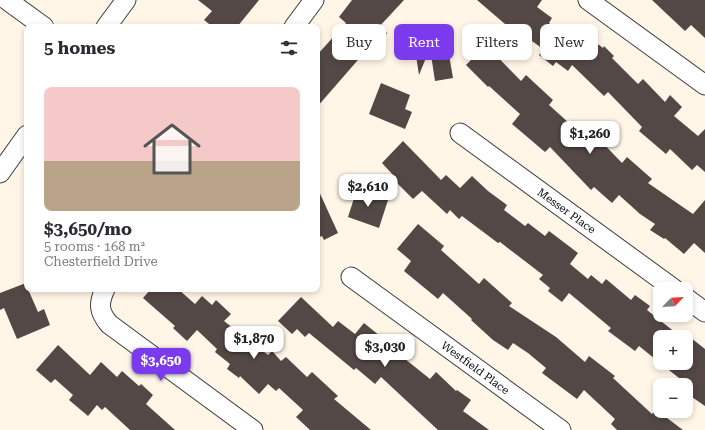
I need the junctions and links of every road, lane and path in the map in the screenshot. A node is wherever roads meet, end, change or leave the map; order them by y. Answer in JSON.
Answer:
{"nodes":[{"id":1,"x":6,"y":0,"type":"edge"},
{"id":2,"x":126,"y":0,"type":"edge"},
{"id":3,"x":314,"y":0,"type":"edge"},
{"id":4,"x":588,"y":0,"type":"edge"},
{"id":5,"x":40,"y":24,"type":"edge"},
{"id":6,"x":108,"y":24,"type":"edge"},
{"id":7,"x":296,"y":24,"type":"edge"},
{"id":8,"x":705,"y":85,"type":"edge"},
{"id":9,"x":460,"y":133,"type":"dead end"},
{"id":10,"x":24,"y":137,"type":"edge"},
{"id":11,"x":6,"y":152,"type":"edge"},
{"id":12,"x":0,"y":173,"type":"edge"},
{"id":13,"x":351,"y":277,"type":"dead end"},
{"id":14,"x":664,"y":282,"type":"edge"},
{"id":15,"x":104,"y":292,"type":"edge"},
{"id":16,"x":693,"y":303,"type":"edge"},
{"id":17,"x":705,"y":312,"type":"edge"},
{"id":18,"x":253,"y":430,"type":"edge"},
{"id":19,"x":561,"y":430,"type":"edge"}],
"edges":[{"from":1,"to":5,"type":"street"},
{"from":2,"to":6,"type":"street"},
{"from":3,"to":7,"type":"street"},
{"from":4,"to":8,"type":"street"},
{"from":9,"to":14,"type":"street","name":"Messer Place"},
{"from":10,"to":11,"type":"street"},
{"from":11,"to":12,"type":"street"},
{"from":13,"to":19,"type":"street","name":"Westfield Place"},
{"from":15,"to":18,"type":"street"},
{"from":16,"to":17,"type":"street"}]}
